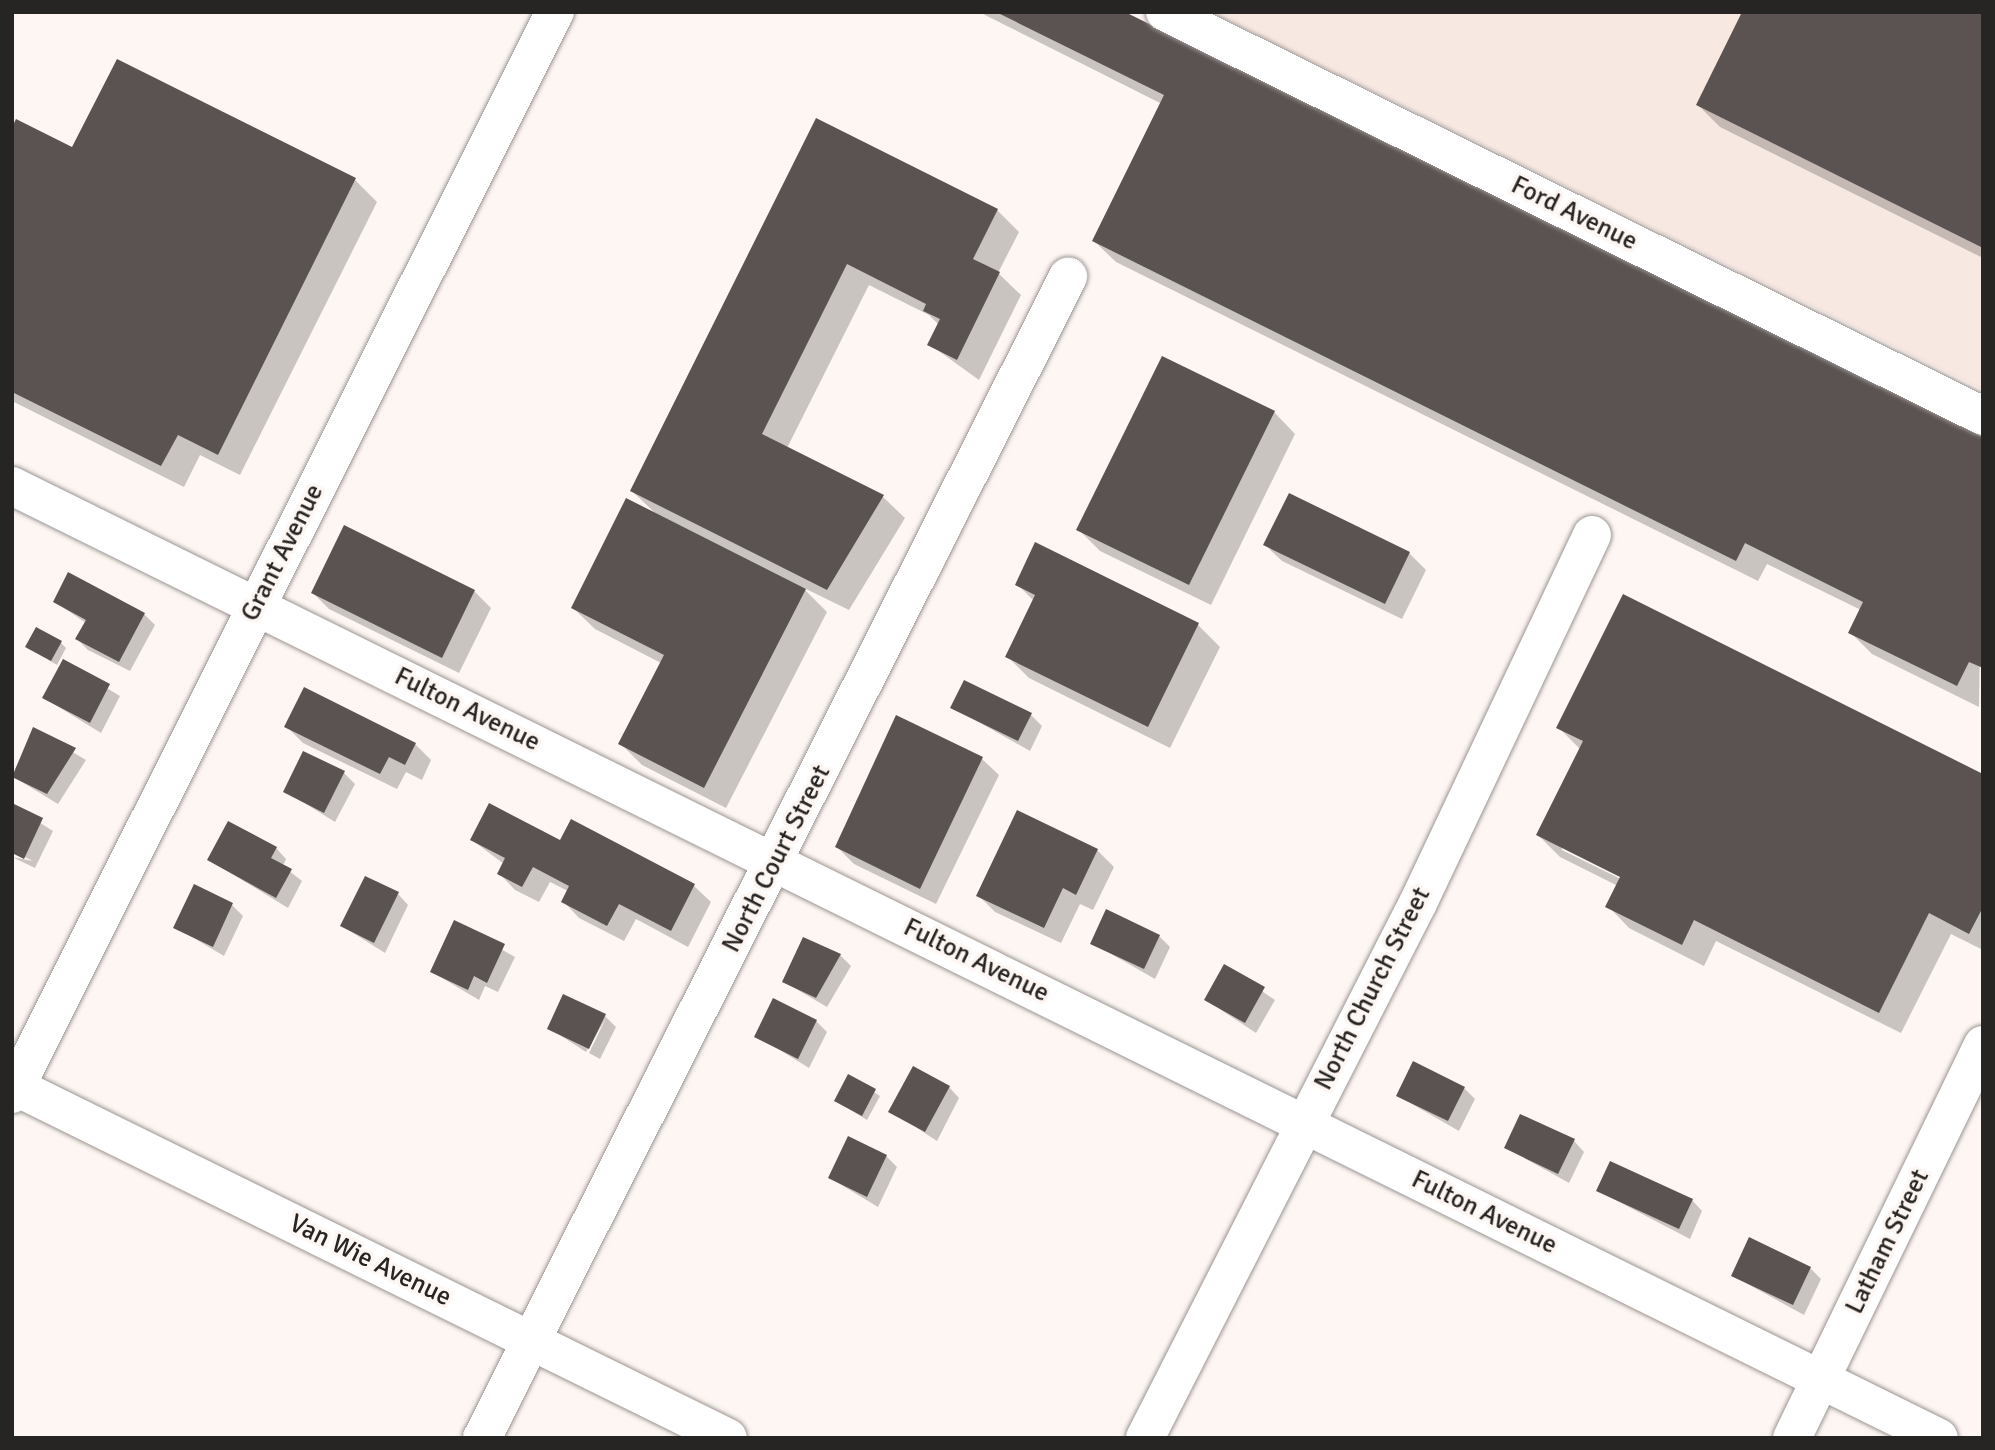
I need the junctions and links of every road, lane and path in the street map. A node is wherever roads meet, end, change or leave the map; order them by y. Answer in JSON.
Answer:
{"nodes":[{"id":1,"x":555,"y":12,"type":"edge"},
{"id":2,"x":1165,"y":12,"type":"edge"},
{"id":3,"x":1068,"y":277,"type":"dead end"},
{"id":4,"x":1983,"y":416,"type":"edge"},
{"id":5,"x":12,"y":486,"type":"edge"},
{"id":6,"x":1592,"y":535,"type":"dead end"},
{"id":7,"x":257,"y":605,"type":"junction"},
{"id":8,"x":776,"y":863,"type":"junction"},
{"id":9,"x":1983,"y":1045,"type":"edge"},
{"id":10,"x":13,"y":1088,"type":"edge"},
{"id":11,"x":1304,"y":1124,"type":"junction"},
{"id":12,"x":530,"y":1340,"type":"junction"},
{"id":13,"x":1822,"y":1380,"type":"junction"},
{"id":14,"x":482,"y":1438,"type":"edge"},
{"id":15,"x":728,"y":1438,"type":"edge"},
{"id":16,"x":1145,"y":1438,"type":"edge"},
{"id":17,"x":1792,"y":1438,"type":"edge"},
{"id":18,"x":1938,"y":1438,"type":"edge"}],
"edges":[{"from":1,"to":7,"type":"street","name":"Grant Avenue"},
{"from":2,"to":4,"type":"street","name":"Ford Avenue"},
{"from":3,"to":8,"type":"street","name":"North Court Street"},
{"from":5,"to":7,"type":"street","name":"Fulton Avenue"},
{"from":6,"to":11,"type":"street","name":"North Church Street"},
{"from":7,"to":8,"type":"street","name":"Fulton Avenue"},
{"from":7,"to":10,"type":"street","name":"Grant Avenue"},
{"from":8,"to":11,"type":"street","name":"Fulton Avenue"},
{"from":8,"to":12,"type":"street","name":"North Court Street"},
{"from":9,"to":13,"type":"street","name":"Latham Street"},
{"from":10,"to":12,"type":"street","name":"Van Wie Avenue"},
{"from":11,"to":13,"type":"street","name":"Fulton Avenue"},
{"from":11,"to":16,"type":"street","name":"North Church Street"},
{"from":12,"to":14,"type":"street","name":"North Court Street"},
{"from":12,"to":15,"type":"street","name":"Van Wie Avenue"},
{"from":13,"to":17,"type":"street","name":"Latham Street"},
{"from":13,"to":18,"type":"street","name":"Fulton Avenue"}]}
